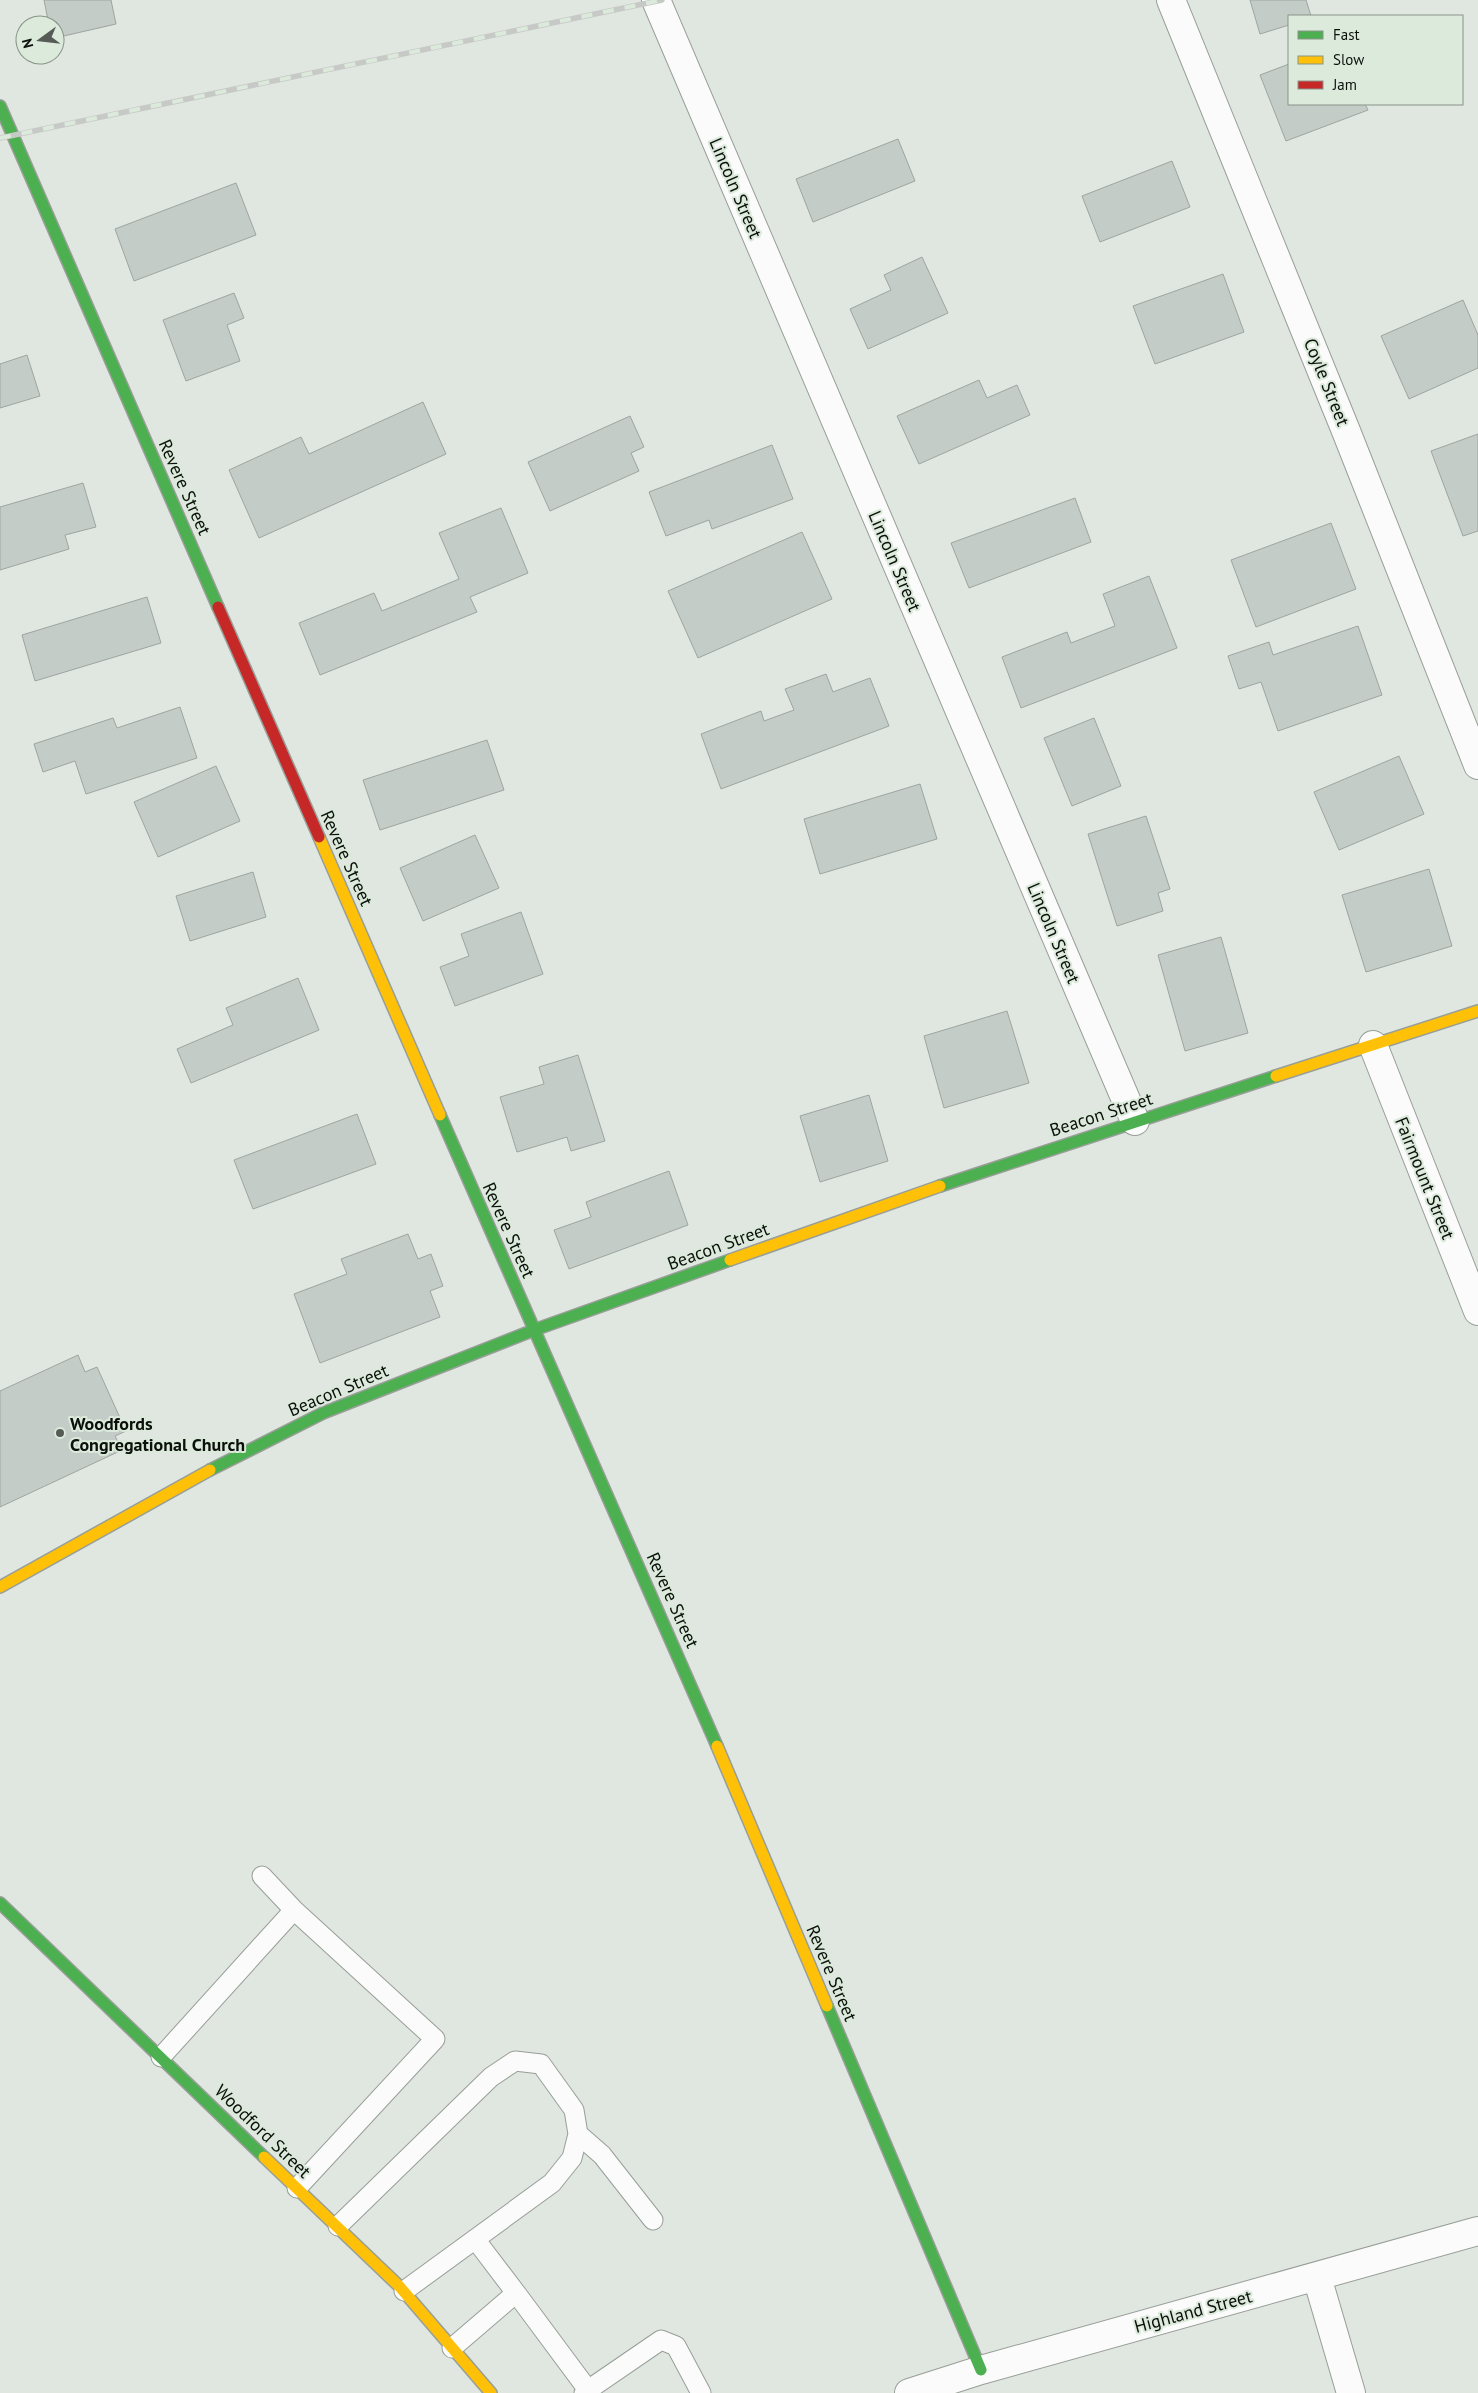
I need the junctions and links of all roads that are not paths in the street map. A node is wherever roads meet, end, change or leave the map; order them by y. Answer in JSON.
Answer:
{"nodes":[{"id":1,"x":656,"y":0,"type":"edge"},
{"id":2,"x":1171,"y":0,"type":"edge"},
{"id":3,"x":0,"y":106,"type":"edge"},
{"id":4,"x":1478,"y":765,"type":"edge"},
{"id":5,"x":1478,"y":1012,"type":"edge"},
{"id":6,"x":1373,"y":1046,"type":"junction"},
{"id":7,"x":1135,"y":1121,"type":"junction"},
{"id":8,"x":1478,"y":1311,"type":"edge"},
{"id":9,"x":534,"y":1330,"type":"junction"},
{"id":10,"x":0,"y":1587,"type":"edge"},
{"id":11,"x":262,"y":1876,"type":"dead end"},
{"id":12,"x":0,"y":1903,"type":"edge"},
{"id":13,"x":294,"y":1910,"type":"junction"},
{"id":14,"x":161,"y":2057,"type":"junction"},
{"id":15,"x":578,"y":2134,"type":"junction"},
{"id":16,"x":297,"y":2188,"type":"junction"},
{"id":17,"x":654,"y":2220,"type":"dead end"},
{"id":18,"x":338,"y":2226,"type":"junction"},
{"id":19,"x":1478,"y":2231,"type":"edge"},
{"id":20,"x":475,"y":2239,"type":"junction"},
{"id":21,"x":1317,"y":2277,"type":"junction"},
{"id":22,"x":404,"y":2291,"type":"junction"},
{"id":23,"x":516,"y":2293,"type":"junction"},
{"id":24,"x":452,"y":2348,"type":"junction"},
{"id":25,"x":980,"y":2370,"type":"junction"},
{"id":26,"x":586,"y":2392,"type":"edge"},
{"id":27,"x":491,"y":2393,"type":"edge"},
{"id":28,"x":701,"y":2393,"type":"edge"},
{"id":29,"x":909,"y":2393,"type":"edge"},
{"id":30,"x":1351,"y":2393,"type":"edge"}],
"edges":[{"from":1,"to":7,"type":"street","name":"Lincoln Street"},
{"from":2,"to":4,"type":"street","name":"Coyle Street"},
{"from":3,"to":9,"type":"street","name":"Revere Street"},
{"from":5,"to":6,"type":"street","name":"Beacon Street"},
{"from":6,"to":7,"type":"street","name":"Beacon Street"},
{"from":6,"to":8,"type":"street","name":"Fairmount Street"},
{"from":7,"to":9,"type":"street","name":"Beacon Street"},
{"from":9,"to":10,"type":"street","name":"Beacon Street"},
{"from":9,"to":25,"type":"street","name":"Revere Street"},
{"from":11,"to":13,"type":"lane"},
{"from":12,"to":14,"type":"street","name":"Woodford Street"},
{"from":13,"to":14,"type":"lane"},
{"from":13,"to":16,"type":"lane"},
{"from":14,"to":16,"type":"street","name":"Woodford Street"},
{"from":15,"to":17,"type":"lane"},
{"from":15,"to":18,"type":"lane"},
{"from":15,"to":20,"type":"lane"},
{"from":16,"to":18,"type":"street","name":"Woodford Street"},
{"from":18,"to":22,"type":"street","name":"Woodford Street"},
{"from":19,"to":21,"type":"street","name":"Highland Street"},
{"from":20,"to":22,"type":"lane"},
{"from":20,"to":23,"type":"lane"},
{"from":21,"to":25,"type":"street","name":"Highland Street"},
{"from":21,"to":30,"type":"street"},
{"from":22,"to":24,"type":"street","name":"Woodford Street"},
{"from":23,"to":24,"type":"lane"},
{"from":23,"to":26,"type":"lane"},
{"from":24,"to":27,"type":"street","name":"Woodford Street"},
{"from":25,"to":29,"type":"street","name":"Highland Street"},
{"from":26,"to":28,"type":"lane"}]}
